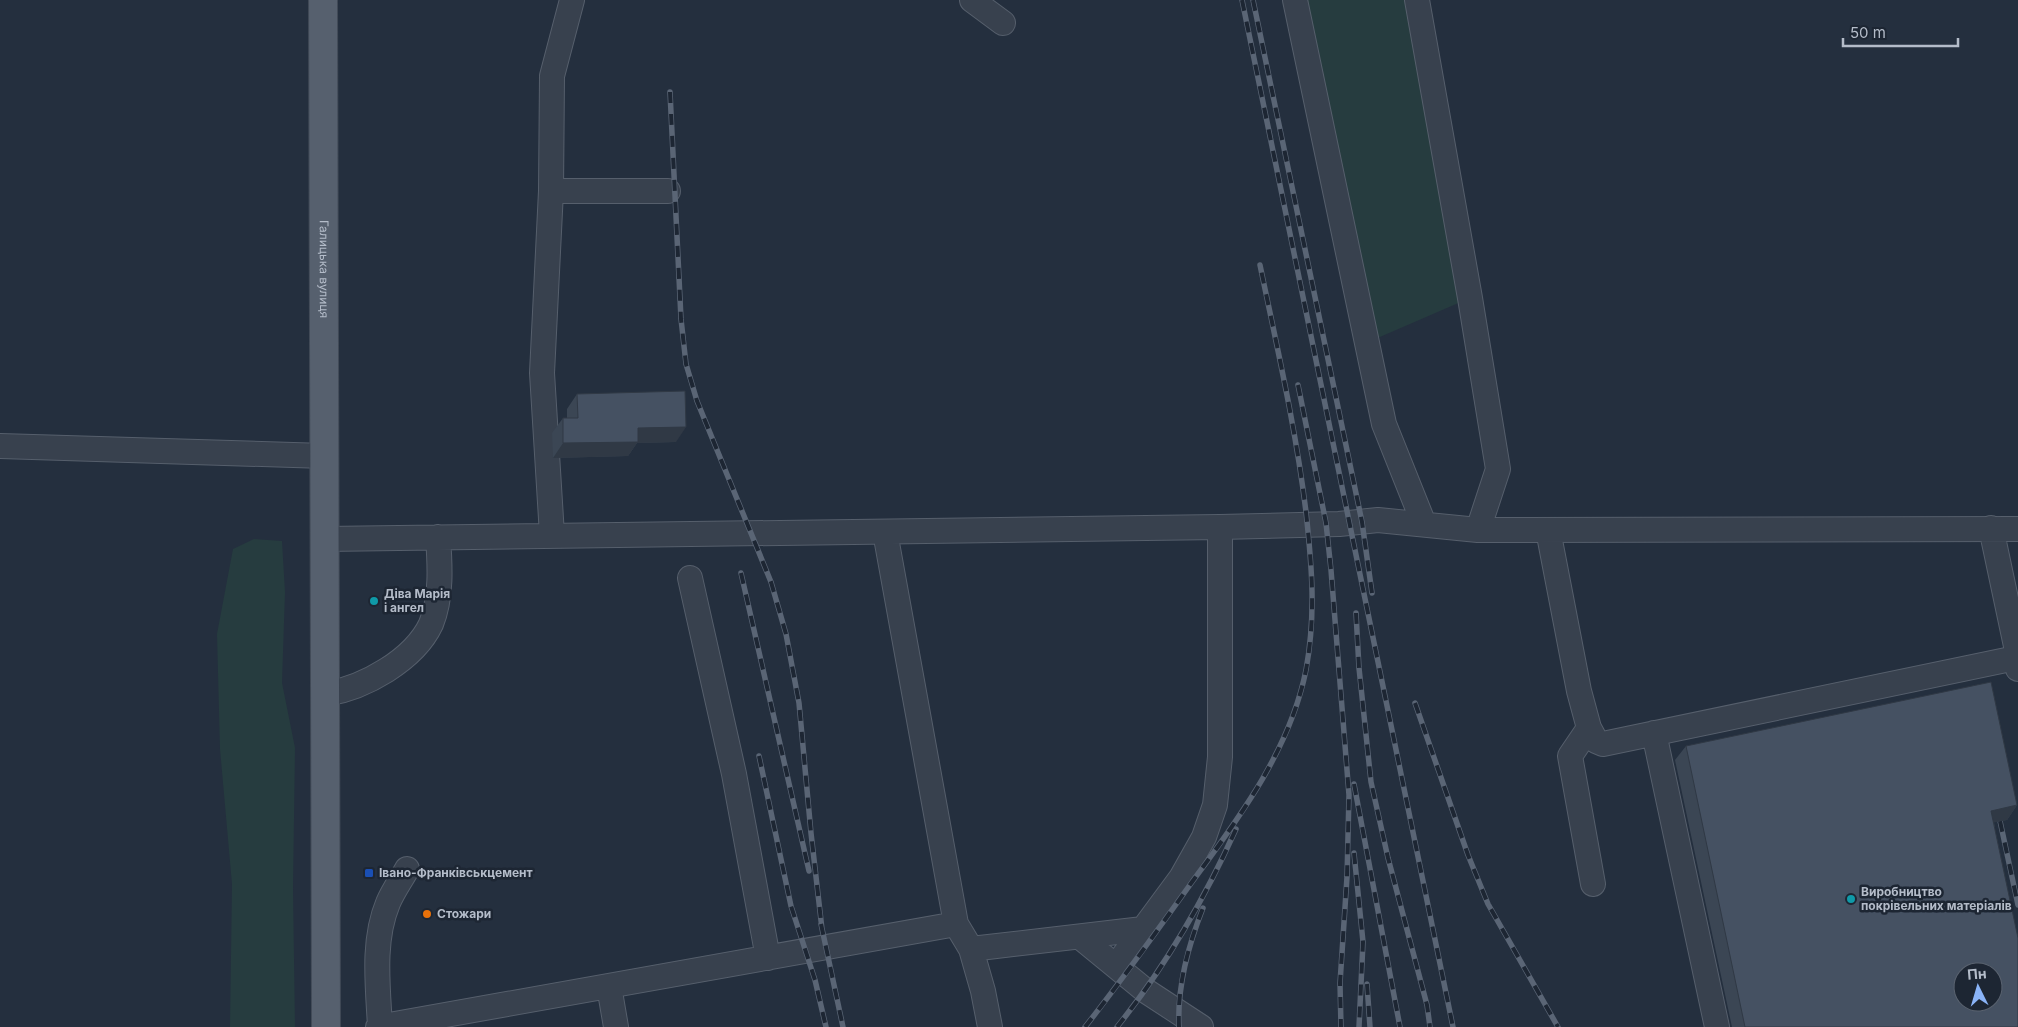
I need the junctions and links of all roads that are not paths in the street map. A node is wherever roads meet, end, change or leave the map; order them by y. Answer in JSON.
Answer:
{"nodes":[{"id":1,"x":323,"y":0,"type":"edge"},
{"id":2,"x":572,"y":0,"type":"edge"},
{"id":3,"x":972,"y":0,"type":"edge"},
{"id":4,"x":1295,"y":0,"type":"edge"},
{"id":5,"x":1417,"y":0,"type":"edge"},
{"id":6,"x":1002,"y":23,"type":"dead end"},
{"id":7,"x":551,"y":191,"type":"junction"},
{"id":8,"x":668,"y":191,"type":"dead end"},
{"id":9,"x":0,"y":446,"type":"edge"},
{"id":10,"x":324,"y":456,"type":"junction"},
{"id":11,"x":1424,"y":524,"type":"junction"},
{"id":12,"x":1220,"y":527,"type":"junction"},
{"id":13,"x":1991,"y":528,"type":"junction"},
{"id":14,"x":2018,"y":528,"type":"edge"},
{"id":15,"x":1478,"y":530,"type":"junction"},
{"id":16,"x":1548,"y":530,"type":"junction"},
{"id":17,"x":885,"y":532,"type":"junction"},
{"id":18,"x":552,"y":535,"type":"junction"},
{"id":19,"x":438,"y":537,"type":"junction"},
{"id":20,"x":325,"y":538,"type":"junction"},
{"id":21,"x":690,"y":578,"type":"dead end"},
{"id":22,"x":2017,"y":663,"type":"edge"},
{"id":23,"x":326,"y":694,"type":"junction"},
{"id":24,"x":1589,"y":728,"type":"junction"},
{"id":25,"x":1654,"y":733,"type":"junction"},
{"id":26,"x":407,"y":869,"type":"dead end"},
{"id":27,"x":1593,"y":884,"type":"dead end"},
{"id":28,"x":956,"y":924,"type":"junction"},
{"id":29,"x":1143,"y":929,"type":"junction"},
{"id":30,"x":1080,"y":937,"type":"junction"},
{"id":31,"x":971,"y":949,"type":"junction"},
{"id":32,"x":768,"y":958,"type":"junction"},
{"id":33,"x":1116,"y":966,"type":"junction"},
{"id":34,"x":609,"y":986,"type":"junction"},
{"id":35,"x":326,"y":1027,"type":"edge"},
{"id":36,"x":379,"y":1027,"type":"edge"},
{"id":37,"x":616,"y":1027,"type":"edge"},
{"id":38,"x":990,"y":1027,"type":"edge"},
{"id":39,"x":1201,"y":1027,"type":"edge"},
{"id":40,"x":1717,"y":1027,"type":"edge"}],
"edges":[{"from":1,"to":10,"type":"main road","name":"Галицька вулиця"},
{"from":2,"to":7,"type":"street"},
{"from":3,"to":6,"type":"street"},
{"from":4,"to":11,"type":"street"},
{"from":5,"to":15,"type":"street"},
{"from":7,"to":8,"type":"street"},
{"from":7,"to":18,"type":"street"},
{"from":9,"to":10,"type":"street"},
{"from":10,"to":20,"type":"main road","name":"Галицька вулиця"},
{"from":11,"to":12,"type":"street"},
{"from":11,"to":15,"type":"street"},
{"from":12,"to":17,"type":"street"},
{"from":12,"to":29,"type":"street"},
{"from":13,"to":14,"type":"street"},
{"from":13,"to":16,"type":"street"},
{"from":13,"to":22,"type":"street"},
{"from":15,"to":16,"type":"street"},
{"from":16,"to":24,"type":"street"},
{"from":17,"to":18,"type":"street"},
{"from":17,"to":28,"type":"street"},
{"from":18,"to":19,"type":"street"},
{"from":19,"to":20,"type":"street"},
{"from":19,"to":23,"type":"street"},
{"from":20,"to":23,"type":"main road","name":"Галицька вулиця"},
{"from":21,"to":32,"type":"street"},
{"from":22,"to":25,"type":"street"},
{"from":23,"to":35,"type":"main road","name":"Галицька вулиця"},
{"from":24,"to":25,"type":"street"},
{"from":24,"to":27,"type":"street"},
{"from":25,"to":40,"type":"street"},
{"from":26,"to":36,"type":"street"},
{"from":28,"to":31,"type":"street"},
{"from":28,"to":32,"type":"street"},
{"from":29,"to":30,"type":"street"},
{"from":29,"to":33,"type":"street"},
{"from":30,"to":31,"type":"street"},
{"from":30,"to":33,"type":"street"},
{"from":31,"to":38,"type":"street"},
{"from":32,"to":34,"type":"street"},
{"from":33,"to":39,"type":"street"},
{"from":34,"to":36,"type":"street"},
{"from":34,"to":37,"type":"street"}]}
